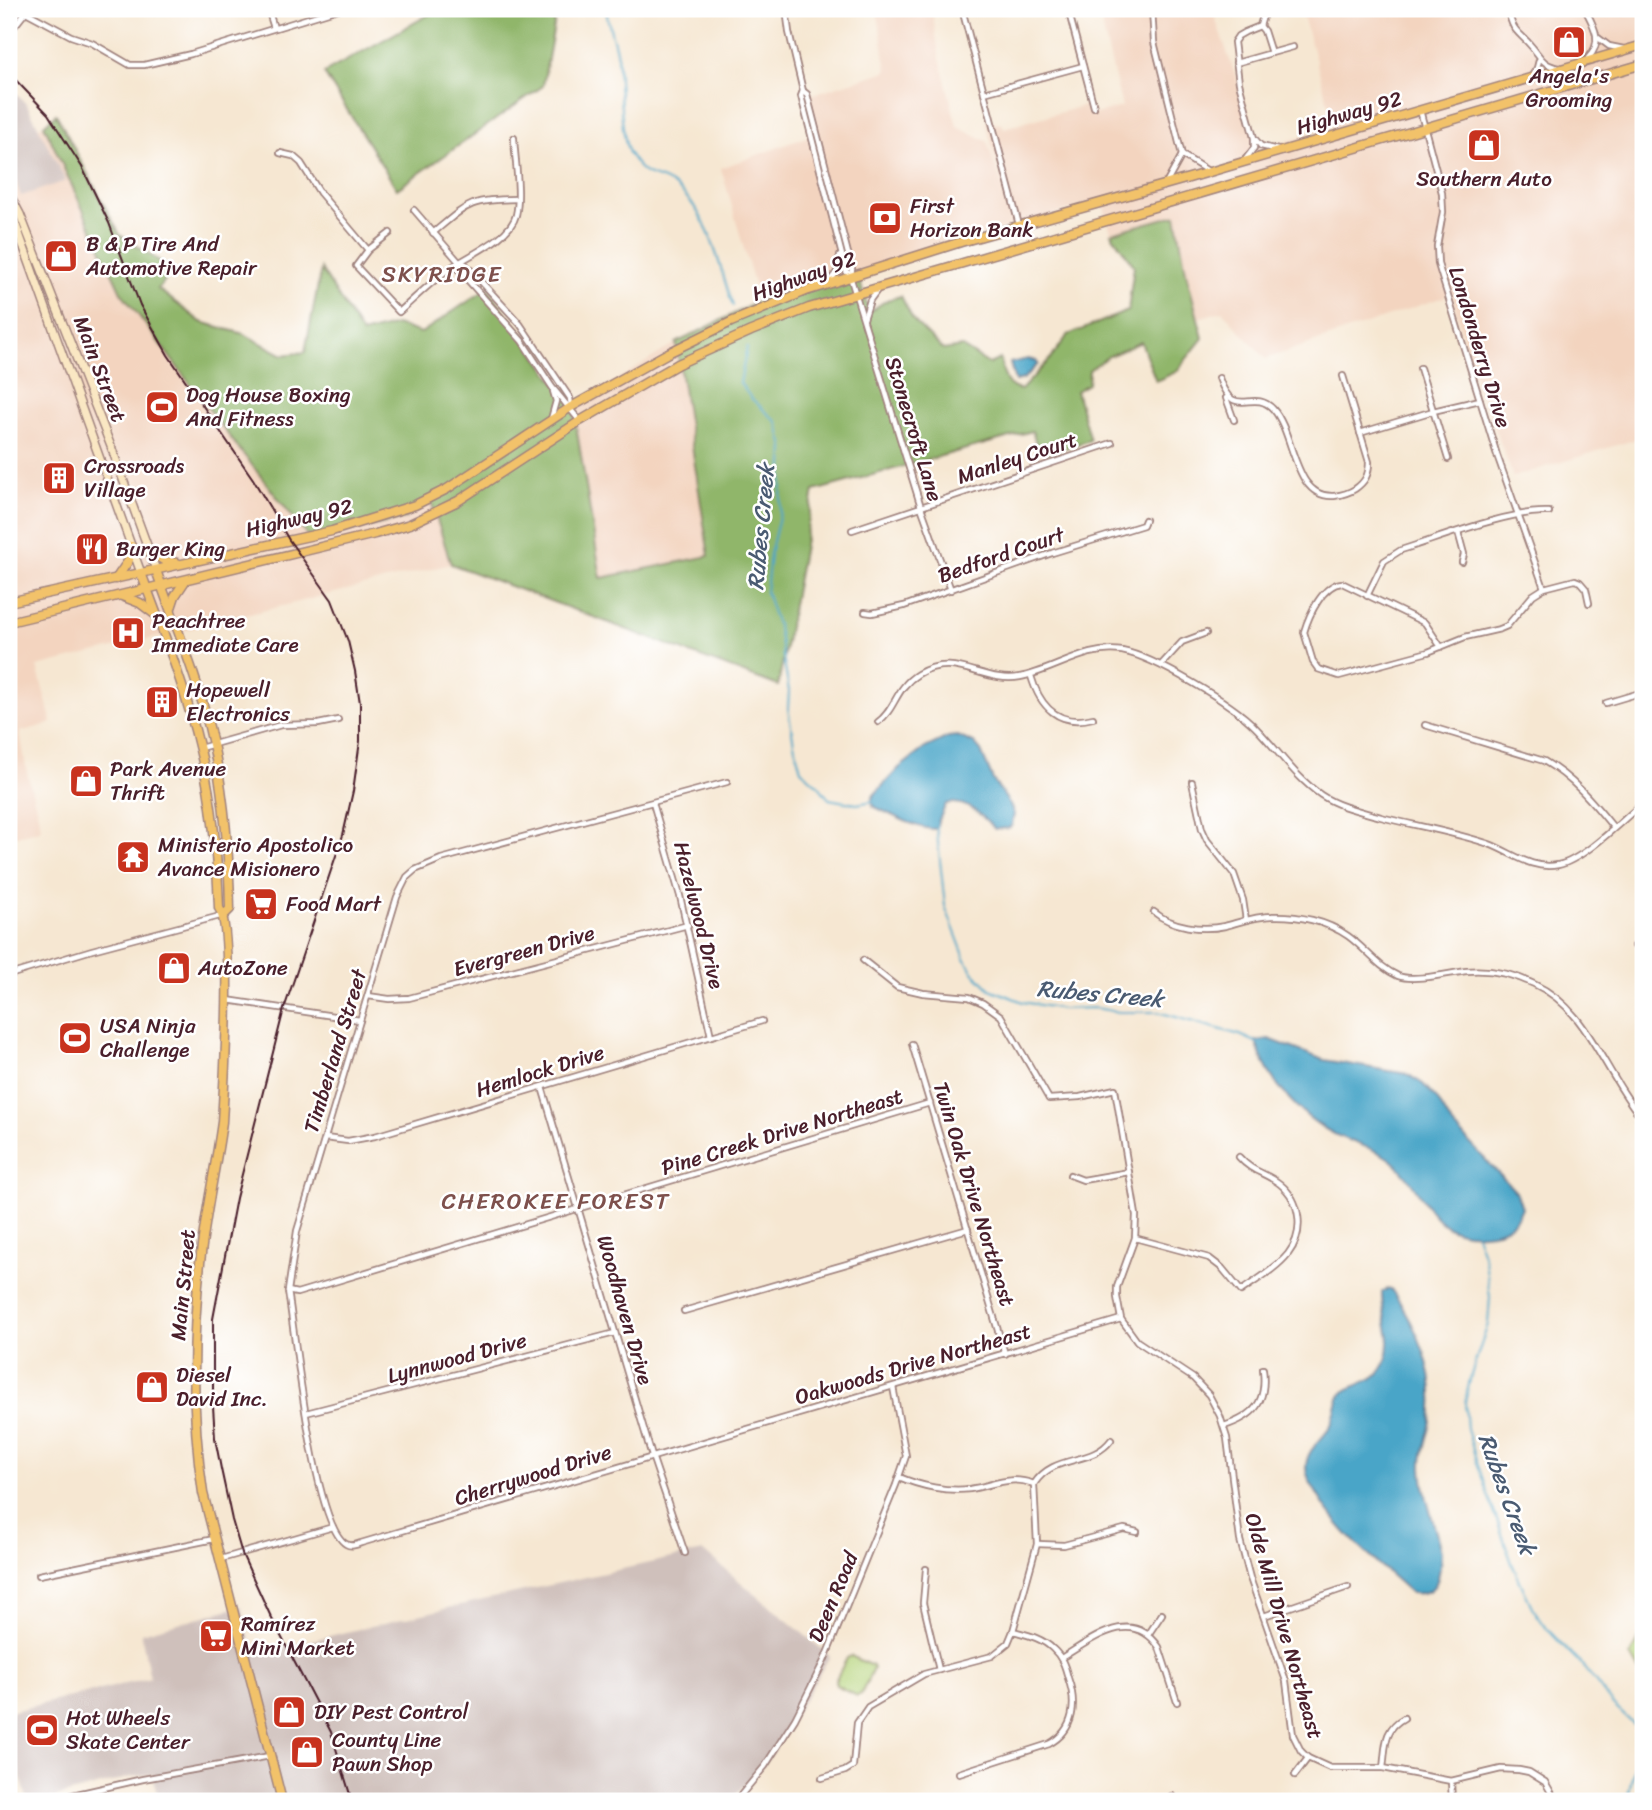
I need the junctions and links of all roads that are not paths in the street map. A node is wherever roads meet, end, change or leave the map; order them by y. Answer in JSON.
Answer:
{"nodes":[{"id":1,"x":268,"y":9,"type":"edge"},
{"id":2,"x":338,"y":9,"type":"edge"},
{"id":3,"x":786,"y":9,"type":"edge"},
{"id":4,"x":962,"y":9,"type":"edge"},
{"id":5,"x":1068,"y":9,"type":"edge"},
{"id":6,"x":1152,"y":9,"type":"edge"},
{"id":7,"x":1256,"y":9,"type":"edge"},
{"id":8,"x":1265,"y":9,"type":"edge"},
{"id":9,"x":1508,"y":9,"type":"edge"},
{"id":10,"x":1585,"y":9,"type":"edge"},
{"id":11,"x":27,"y":10,"type":"edge"},
{"id":12,"x":1263,"y":17,"type":"junction"},
{"id":13,"x":1260,"y":26,"type":"junction"},
{"id":14,"x":274,"y":28,"type":"junction"},
{"id":15,"x":9,"y":33,"type":"edge"},
{"id":16,"x":1597,"y":37,"type":"junction"},
{"id":17,"x":1643,"y":45,"type":"edge"},
{"id":18,"x":1293,"y":47,"type":"dead end"},
{"id":19,"x":1628,"y":50,"type":"junction"},
{"id":20,"x":1271,"y":53,"type":"junction"},
{"id":21,"x":1539,"y":59,"type":"junction"},
{"id":22,"x":1643,"y":59,"type":"edge"},
{"id":23,"x":1236,"y":63,"type":"junction"},
{"id":24,"x":1582,"y":63,"type":"junction"},
{"id":25,"x":1643,"y":64,"type":"edge"},
{"id":26,"x":1083,"y":66,"type":"junction"},
{"id":27,"x":1562,"y":69,"type":"junction"},
{"id":28,"x":1624,"y":70,"type":"junction"},
{"id":29,"x":1530,"y":79,"type":"junction"},
{"id":30,"x":803,"y":91,"type":"junction"},
{"id":31,"x":984,"y":93,"type":"junction"},
{"id":32,"x":1094,"y":107,"type":"dead end"},
{"id":33,"x":1420,"y":110,"type":"junction"},
{"id":34,"x":1425,"y":129,"type":"junction"},
{"id":35,"x":514,"y":138,"type":"dead end"},
{"id":36,"x":1254,"y":138,"type":"junction"},
{"id":37,"x":1284,"y":150,"type":"junction"},
{"id":38,"x":280,"y":153,"type":"dead end"},
{"id":39,"x":1182,"y":155,"type":"junction"},
{"id":40,"x":1243,"y":162,"type":"junction"},
{"id":41,"x":1209,"y":172,"type":"junction"},
{"id":42,"x":1166,"y":184,"type":"junction"},
{"id":43,"x":9,"y":193,"type":"edge"},
{"id":44,"x":517,"y":199,"type":"junction"},
{"id":45,"x":12,"y":203,"type":"junction"},
{"id":46,"x":414,"y":211,"type":"dead end"},
{"id":47,"x":1019,"y":225,"type":"junction"},
{"id":48,"x":390,"y":233,"type":"dead end"},
{"id":49,"x":433,"y":233,"type":"junction"},
{"id":50,"x":368,"y":250,"type":"junction"},
{"id":51,"x":841,"y":251,"type":"junction"},
{"id":52,"x":459,"y":262,"type":"junction"},
{"id":53,"x":850,"y":276,"type":"junction"},
{"id":54,"x":828,"y":283,"type":"junction"},
{"id":55,"x":881,"y":287,"type":"junction"},
{"id":56,"x":855,"y":294,"type":"junction"},
{"id":57,"x":863,"y":320,"type":"junction"},
{"id":58,"x":1420,"y":368,"type":"dead end"},
{"id":59,"x":1343,"y":376,"type":"dead end"},
{"id":60,"x":1219,"y":378,"type":"dead end"},
{"id":61,"x":552,"y":387,"type":"junction"},
{"id":62,"x":1225,"y":396,"type":"junction"},
{"id":63,"x":1480,"y":400,"type":"junction"},
{"id":64,"x":571,"y":407,"type":"junction"},
{"id":65,"x":1433,"y":411,"type":"junction"},
{"id":66,"x":1234,"y":420,"type":"dead end"},
{"id":67,"x":551,"y":421,"type":"junction"},
{"id":68,"x":580,"y":421,"type":"junction"},
{"id":69,"x":1360,"y":433,"type":"junction"},
{"id":70,"x":1112,"y":443,"type":"dead end"},
{"id":71,"x":1448,"y":459,"type":"dead end"},
{"id":72,"x":921,"y":507,"type":"junction"},
{"id":73,"x":1549,"y":512,"type":"dead end"},
{"id":74,"x":1518,"y":515,"type":"junction"},
{"id":75,"x":1145,"y":520,"type":"dead end"},
{"id":76,"x":347,"y":527,"type":"junction"},
{"id":77,"x":852,"y":530,"type":"dead end"},
{"id":78,"x":1458,"y":532,"type":"junction"},
{"id":79,"x":352,"y":540,"type":"junction"},
{"id":80,"x":131,"y":546,"type":"junction"},
{"id":81,"x":150,"y":552,"type":"junction"},
{"id":82,"x":1462,"y":562,"type":"dead end"},
{"id":83,"x":183,"y":564,"type":"junction"},
{"id":84,"x":156,"y":569,"type":"junction"},
{"id":85,"x":141,"y":573,"type":"junction"},
{"id":86,"x":116,"y":579,"type":"junction"},
{"id":87,"x":185,"y":581,"type":"junction"},
{"id":88,"x":162,"y":586,"type":"junction"},
{"id":89,"x":1544,"y":588,"type":"junction"},
{"id":90,"x":147,"y":589,"type":"junction"},
{"id":91,"x":951,"y":590,"type":"junction"},
{"id":92,"x":119,"y":596,"type":"junction"},
{"id":93,"x":1367,"y":596,"type":"junction"},
{"id":94,"x":9,"y":602,"type":"edge"},
{"id":95,"x":1589,"y":603,"type":"dead end"},
{"id":96,"x":171,"y":611,"type":"junction"},
{"id":97,"x":864,"y":612,"type":"dead end"},
{"id":98,"x":157,"y":617,"type":"junction"},
{"id":99,"x":9,"y":622,"type":"edge"},
{"id":100,"x":1206,"y":633,"type":"dead end"},
{"id":101,"x":1441,"y":647,"type":"junction"},
{"id":102,"x":1161,"y":665,"type":"junction"},
{"id":103,"x":1031,"y":675,"type":"junction"},
{"id":104,"x":1643,"y":692,"type":"edge"},
{"id":105,"x":1606,"y":703,"type":"dead end"},
{"id":106,"x":1093,"y":718,"type":"dead end"},
{"id":107,"x":338,"y":720,"type":"dead end"},
{"id":108,"x":878,"y":722,"type":"dead end"},
{"id":109,"x":1425,"y":725,"type":"dead end"},
{"id":110,"x":213,"y":744,"type":"junction"},
{"id":111,"x":200,"y":748,"type":"junction"},
{"id":112,"x":727,"y":782,"type":"dead end"},
{"id":113,"x":1192,"y":782,"type":"dead end"},
{"id":114,"x":653,"y":802,"type":"junction"},
{"id":115,"x":1643,"y":803,"type":"edge"},
{"id":116,"x":1613,"y":827,"type":"junction"},
{"id":117,"x":1154,"y":912,"type":"dead end"},
{"id":118,"x":224,"y":915,"type":"junction"},
{"id":119,"x":1246,"y":920,"type":"junction"},
{"id":120,"x":688,"y":925,"type":"junction"},
{"id":121,"x":1643,"y":940,"type":"edge"},
{"id":122,"x":1635,"y":946,"type":"dead end"},
{"id":123,"x":863,"y":960,"type":"dead end"},
{"id":124,"x":9,"y":975,"type":"edge"},
{"id":125,"x":368,"y":996,"type":"junction"},
{"id":126,"x":226,"y":1000,"type":"junction"},
{"id":127,"x":360,"y":1020,"type":"junction"},
{"id":128,"x":762,"y":1021,"type":"dead end"},
{"id":129,"x":711,"y":1036,"type":"junction"},
{"id":130,"x":912,"y":1044,"type":"dead end"},
{"id":131,"x":542,"y":1087,"type":"junction"},
{"id":132,"x":930,"y":1103,"type":"junction"},
{"id":133,"x":1643,"y":1119,"type":"edge"},
{"id":134,"x":325,"y":1138,"type":"junction"},
{"id":135,"x":1239,"y":1157,"type":"dead end"},
{"id":136,"x":1129,"y":1172,"type":"junction"},
{"id":137,"x":1070,"y":1175,"type":"dead end"},
{"id":138,"x":580,"y":1210,"type":"junction"},
{"id":139,"x":968,"y":1229,"type":"junction"},
{"id":140,"x":1135,"y":1238,"type":"junction"},
{"id":141,"x":288,"y":1291,"type":"junction"},
{"id":142,"x":684,"y":1311,"type":"dead end"},
{"id":143,"x":1121,"y":1319,"type":"junction"},
{"id":144,"x":615,"y":1333,"type":"junction"},
{"id":145,"x":1005,"y":1354,"type":"junction"},
{"id":146,"x":1263,"y":1369,"type":"dead end"},
{"id":147,"x":893,"y":1387,"type":"junction"},
{"id":148,"x":306,"y":1413,"type":"junction"},
{"id":149,"x":1224,"y":1426,"type":"junction"},
{"id":150,"x":714,"y":1438,"type":"joint"},
{"id":151,"x":1111,"y":1440,"type":"dead end"},
{"id":152,"x":653,"y":1456,"type":"junction"},
{"id":153,"x":899,"y":1477,"type":"junction"},
{"id":154,"x":1034,"y":1484,"type":"junction"},
{"id":155,"x":333,"y":1527,"type":"junction"},
{"id":156,"x":1137,"y":1532,"type":"dead end"},
{"id":157,"x":215,"y":1538,"type":"junction"},
{"id":158,"x":1037,"y":1544,"type":"junction"},
{"id":159,"x":685,"y":1553,"type":"dead end"},
{"id":160,"x":220,"y":1559,"type":"junction"},
{"id":161,"x":926,"y":1569,"type":"dead end"},
{"id":162,"x":39,"y":1575,"type":"dead end"},
{"id":163,"x":1348,"y":1587,"type":"dead end"},
{"id":164,"x":1162,"y":1614,"type":"dead end"},
{"id":165,"x":1264,"y":1616,"type":"junction"},
{"id":166,"x":1013,"y":1631,"type":"junction"},
{"id":167,"x":1148,"y":1634,"type":"junction"},
{"id":168,"x":1061,"y":1658,"type":"junction"},
{"id":169,"x":939,"y":1670,"type":"junction"},
{"id":170,"x":1177,"y":1702,"type":"dead end"},
{"id":171,"x":1404,"y":1718,"type":"dead end"},
{"id":172,"x":270,"y":1756,"type":"junction"},
{"id":173,"x":1308,"y":1758,"type":"junction"},
{"id":174,"x":1383,"y":1768,"type":"junction"},
{"id":175,"x":959,"y":1773,"type":"dead end"},
{"id":176,"x":1295,"y":1775,"type":"dead end"},
{"id":177,"x":822,"y":1778,"type":"dead end"},
{"id":178,"x":1451,"y":1781,"type":"junction"},
{"id":179,"x":81,"y":1792,"type":"junction"},
{"id":180,"x":83,"y":1800,"type":"edge"},
{"id":181,"x":46,"y":1801,"type":"edge"},
{"id":182,"x":282,"y":1801,"type":"edge"},
{"id":183,"x":736,"y":1801,"type":"edge"},
{"id":184,"x":1452,"y":1801,"type":"edge"},
{"id":185,"x":1556,"y":1801,"type":"edge"}],
"edges":[{"from":1,"to":14,"type":"street"},
{"from":2,"to":14,"type":"street"},
{"from":3,"to":30,"type":"street"},
{"from":4,"to":31,"type":"street"},
{"from":5,"to":26,"type":"street"},
{"from":6,"to":39,"type":"street"},
{"from":7,"to":12,"type":"street"},
{"from":8,"to":12,"type":"street"},
{"from":9,"to":21,"type":"street"},
{"from":10,"to":16,"type":"street"},
{"from":11,"to":14,"type":"street"},
{"from":11,"to":15,"type":"street"},
{"from":12,"to":13,"type":"street"},
{"from":13,"to":20,"type":"street"},
{"from":13,"to":23,"type":"street"},
{"from":16,"to":19,"type":"street"},
{"from":16,"to":24,"type":"street"},
{"from":17,"to":19,"type":"main road","name":"Highway 92"},
{"from":18,"to":20,"type":"street"},
{"from":19,"to":24,"type":"main road","name":"Highway 92"},
{"from":20,"to":23,"type":"street"},
{"from":21,"to":27,"type":"street"},
{"from":21,"to":29,"type":"street"},
{"from":22,"to":28,"type":"main road"},
{"from":23,"to":36,"type":"street"},
{"from":24,"to":27,"type":"main road","name":"Highway 92"},
{"from":25,"to":28,"type":"main road","name":"Highway 92"},
{"from":26,"to":31,"type":"street"},
{"from":26,"to":32,"type":"street"},
{"from":27,"to":29,"type":"main road","name":"Highway 92"},
{"from":28,"to":34,"type":"main road","name":"Highway 92"},
{"from":29,"to":33,"type":"main road","name":"Highway 92"},
{"from":30,"to":51,"type":"street"},
{"from":30,"to":53,"type":"street"},
{"from":31,"to":47,"type":"street"},
{"from":33,"to":34,"type":"street","name":"Londonderry Drive"},
{"from":33,"to":37,"type":"main road","name":"Highway 92"},
{"from":34,"to":55,"type":"main road","name":"Highway 92"},
{"from":34,"to":63,"type":"street","name":"Londonderry Drive"},
{"from":35,"to":44,"type":"street"},
{"from":36,"to":37,"type":"street"},
{"from":36,"to":40,"type":"street"},
{"from":37,"to":40,"type":"main road","name":"Highway 92"},
{"from":38,"to":50,"type":"street"},
{"from":39,"to":41,"type":"street"},
{"from":39,"to":42,"type":"street"},
{"from":40,"to":41,"type":"main road","name":"Highway 92"},
{"from":41,"to":42,"type":"main road","name":"Highway 92"},
{"from":42,"to":47,"type":"main road","name":"Highway 92"},
{"from":43,"to":45,"type":"main road","name":"Main Street"},
{"from":44,"to":49,"type":"street"},
{"from":44,"to":52,"type":"street"},
{"from":45,"to":80,"type":"main road","name":"Main Street"},
{"from":45,"to":81,"type":"main road","name":"Main Street"},
{"from":46,"to":49,"type":"street"},
{"from":47,"to":53,"type":"main road","name":"Highway 92"},
{"from":48,"to":50,"type":"street"},
{"from":49,"to":52,"type":"street"},
{"from":50,"to":52,"type":"street"},
{"from":51,"to":53,"type":"street"},
{"from":51,"to":54,"type":"street"},
{"from":52,"to":61,"type":"street"},
{"from":52,"to":64,"type":"street"},
{"from":53,"to":54,"type":"main road","name":"Highway 92"},
{"from":53,"to":56,"type":"street","name":"Stonecroft Lane"},
{"from":54,"to":64,"type":"main road","name":"Highway 92"},
{"from":55,"to":56,"type":"main road","name":"Highway 92"},
{"from":55,"to":57,"type":"street"},
{"from":56,"to":57,"type":"street","name":"Stonecroft Lane"},
{"from":56,"to":68,"type":"main road","name":"Highway 92"},
{"from":57,"to":72,"type":"street","name":"Stonecroft Lane"},
{"from":58,"to":65,"type":"street"},
{"from":59,"to":69,"type":"street"},
{"from":60,"to":62,"type":"street"},
{"from":61,"to":64,"type":"street"},
{"from":61,"to":67,"type":"street"},
{"from":62,"to":66,"type":"street"},
{"from":62,"to":69,"type":"street"},
{"from":63,"to":65,"type":"street"},
{"from":63,"to":74,"type":"street","name":"Londonderry Drive"},
{"from":64,"to":67,"type":"main road","name":"Highway 92"},
{"from":64,"to":68,"type":"street"},
{"from":65,"to":69,"type":"street"},
{"from":65,"to":71,"type":"street"},
{"from":67,"to":76,"type":"main road","name":"Highway 92"},
{"from":68,"to":79,"type":"main road","name":"Highway 92"},
{"from":70,"to":72,"type":"street","name":"Manley Court"},
{"from":72,"to":77,"type":"street","name":"Manley Court"},
{"from":72,"to":91,"type":"street","name":"Stonecroft Lane"},
{"from":73,"to":74,"type":"street"},
{"from":74,"to":78,"type":"street"},
{"from":74,"to":89,"type":"street","name":"Londonderry Drive"},
{"from":75,"to":91,"type":"street","name":"Bedford Court"},
{"from":76,"to":79,"type":"main road"},
{"from":76,"to":83,"type":"main road","name":"Highway 92"},
{"from":78,"to":82,"type":"street"},
{"from":78,"to":93,"type":"street"},
{"from":79,"to":87,"type":"main road","name":"Highway 92"},
{"from":80,"to":85,"type":"main road","name":"Main Street"},
{"from":80,"to":86,"type":"main road"},
{"from":81,"to":83,"type":"main road"},
{"from":81,"to":84,"type":"main road","name":"Main Street"},
{"from":83,"to":84,"type":"main road","name":"Highway 92"},
{"from":84,"to":85,"type":"main road","name":"Highway 92"},
{"from":84,"to":88,"type":"main road","name":"Main Street"},
{"from":85,"to":86,"type":"main road","name":"Highway 92"},
{"from":85,"to":90,"type":"main road","name":"Main Street"},
{"from":86,"to":94,"type":"main road","name":"Highway 92"},
{"from":87,"to":88,"type":"main road","name":"Highway 92"},
{"from":87,"to":96,"type":"main road"},
{"from":88,"to":90,"type":"main road","name":"Highway 92"},
{"from":88,"to":96,"type":"main road","name":"Main Street"},
{"from":89,"to":95,"type":"street"},
{"from":89,"to":101,"type":"street"},
{"from":90,"to":92,"type":"main road","name":"Highway 92"},
{"from":90,"to":98,"type":"main road","name":"Main Street"},
{"from":91,"to":97,"type":"street","name":"Bedford Court"},
{"from":92,"to":98,"type":"main road"},
{"from":92,"to":99,"type":"main road","name":"Highway 92"},
{"from":93,"to":101,"type":"street"},
{"from":93,"to":101,"type":"street"},
{"from":96,"to":110,"type":"main road","name":"Main Street"},
{"from":98,"to":111,"type":"main road","name":"Main Street"},
{"from":100,"to":102,"type":"street"},
{"from":102,"to":103,"type":"street"},
{"from":102,"to":116,"type":"street"},
{"from":103,"to":106,"type":"street"},
{"from":103,"to":108,"type":"street"},
{"from":104,"to":105,"type":"street"},
{"from":107,"to":110,"type":"street"},
{"from":109,"to":116,"type":"street"},
{"from":110,"to":111,"type":"street"},
{"from":110,"to":118,"type":"main road","name":"Main Street"},
{"from":111,"to":118,"type":"main road","name":"Main Street"},
{"from":112,"to":114,"type":"street","name":"Timberland Street"},
{"from":113,"to":119,"type":"street"},
{"from":114,"to":120,"type":"street","name":"Hazelwood Drive"},
{"from":114,"to":125,"type":"street","name":"Timberland Street"},
{"from":115,"to":116,"type":"street"},
{"from":117,"to":119,"type":"street"},
{"from":118,"to":124,"type":"street"},
{"from":118,"to":126,"type":"main road","name":"Main Street"},
{"from":119,"to":133,"type":"street"},
{"from":120,"to":125,"type":"street","name":"Evergreen Drive"},
{"from":120,"to":129,"type":"street","name":"Hazelwood Drive"},
{"from":121,"to":122,"type":"street"},
{"from":123,"to":136,"type":"street"},
{"from":125,"to":127,"type":"street","name":"Timberland Street"},
{"from":126,"to":127,"type":"street"},
{"from":126,"to":157,"type":"main road","name":"Main Street"},
{"from":127,"to":134,"type":"street","name":"Timberland Street"},
{"from":128,"to":129,"type":"street","name":"Hemlock Drive"},
{"from":129,"to":131,"type":"street","name":"Hemlock Drive"},
{"from":130,"to":132,"type":"street","name":"Twin Oak Drive Northeast"},
{"from":131,"to":134,"type":"street","name":"Hemlock Drive"},
{"from":131,"to":138,"type":"street","name":"Woodhaven Drive"},
{"from":132,"to":138,"type":"street","name":"Pine Creek Drive Northeast"},
{"from":132,"to":139,"type":"street","name":"Twin Oak Drive Northeast"},
{"from":134,"to":141,"type":"street","name":"Timberland Street"},
{"from":135,"to":140,"type":"street"},
{"from":136,"to":137,"type":"street"},
{"from":136,"to":140,"type":"street"},
{"from":138,"to":141,"type":"street","name":"Pine Creek Drive Northeast"},
{"from":138,"to":144,"type":"street","name":"Woodhaven Drive"},
{"from":139,"to":142,"type":"street"},
{"from":139,"to":145,"type":"street","name":"Twin Oak Drive Northeast"},
{"from":140,"to":143,"type":"street"},
{"from":141,"to":148,"type":"street","name":"Timberland Street"},
{"from":143,"to":145,"type":"street","name":"Oakwoods Drive Northeast"},
{"from":143,"to":149,"type":"street","name":"Olde Mill Drive Northeast"},
{"from":144,"to":148,"type":"street","name":"Lynnwood Drive"},
{"from":144,"to":152,"type":"street","name":"Woodhaven Drive"},
{"from":145,"to":147,"type":"street","name":"Oakwoods Drive Northeast"},
{"from":146,"to":149,"type":"street"},
{"from":147,"to":150,"type":"street","name":"Oakwoods Drive Northeast"},
{"from":147,"to":153,"type":"street","name":"Deen Road"},
{"from":148,"to":155,"type":"street","name":"Timberland Street"},
{"from":149,"to":165,"type":"street","name":"Olde Mill Drive Northeast"},
{"from":150,"to":152,"type":"street","name":"Cherrywood Drive"},
{"from":151,"to":154,"type":"street"},
{"from":152,"to":155,"type":"street","name":"Cherrywood Drive"},
{"from":152,"to":159,"type":"street","name":"Woodhaven Drive"},
{"from":153,"to":154,"type":"street"},
{"from":153,"to":183,"type":"street","name":"Deen Road"},
{"from":154,"to":158,"type":"street"},
{"from":155,"to":160,"type":"street"},
{"from":156,"to":158,"type":"street"},
{"from":157,"to":160,"type":"main road","name":"Main Street"},
{"from":157,"to":162,"type":"street"},
{"from":158,"to":166,"type":"street"},
{"from":160,"to":172,"type":"main road","name":"Main Street"},
{"from":161,"to":169,"type":"street"},
{"from":163,"to":165,"type":"street"},
{"from":164,"to":167,"type":"street"},
{"from":165,"to":173,"type":"street","name":"Olde Mill Drive Northeast"},
{"from":166,"to":168,"type":"street"},
{"from":166,"to":169,"type":"street"},
{"from":167,"to":168,"type":"street"},
{"from":167,"to":170,"type":"street"},
{"from":168,"to":175,"type":"street"},
{"from":169,"to":177,"type":"street"},
{"from":171,"to":174,"type":"street"},
{"from":172,"to":179,"type":"street"},
{"from":172,"to":182,"type":"main road","name":"Main Street"},
{"from":173,"to":174,"type":"street","name":"Olde Mill Drive Northeast"},
{"from":173,"to":176,"type":"street","name":"Olde Mill Drive Northeast"},
{"from":174,"to":178,"type":"street","name":"Olde Mill Drive Northeast"},
{"from":178,"to":184,"type":"street"},
{"from":178,"to":185,"type":"street","name":"Olde Mill Drive Northeast"},
{"from":179,"to":180,"type":"street"},
{"from":179,"to":181,"type":"street"}]}
